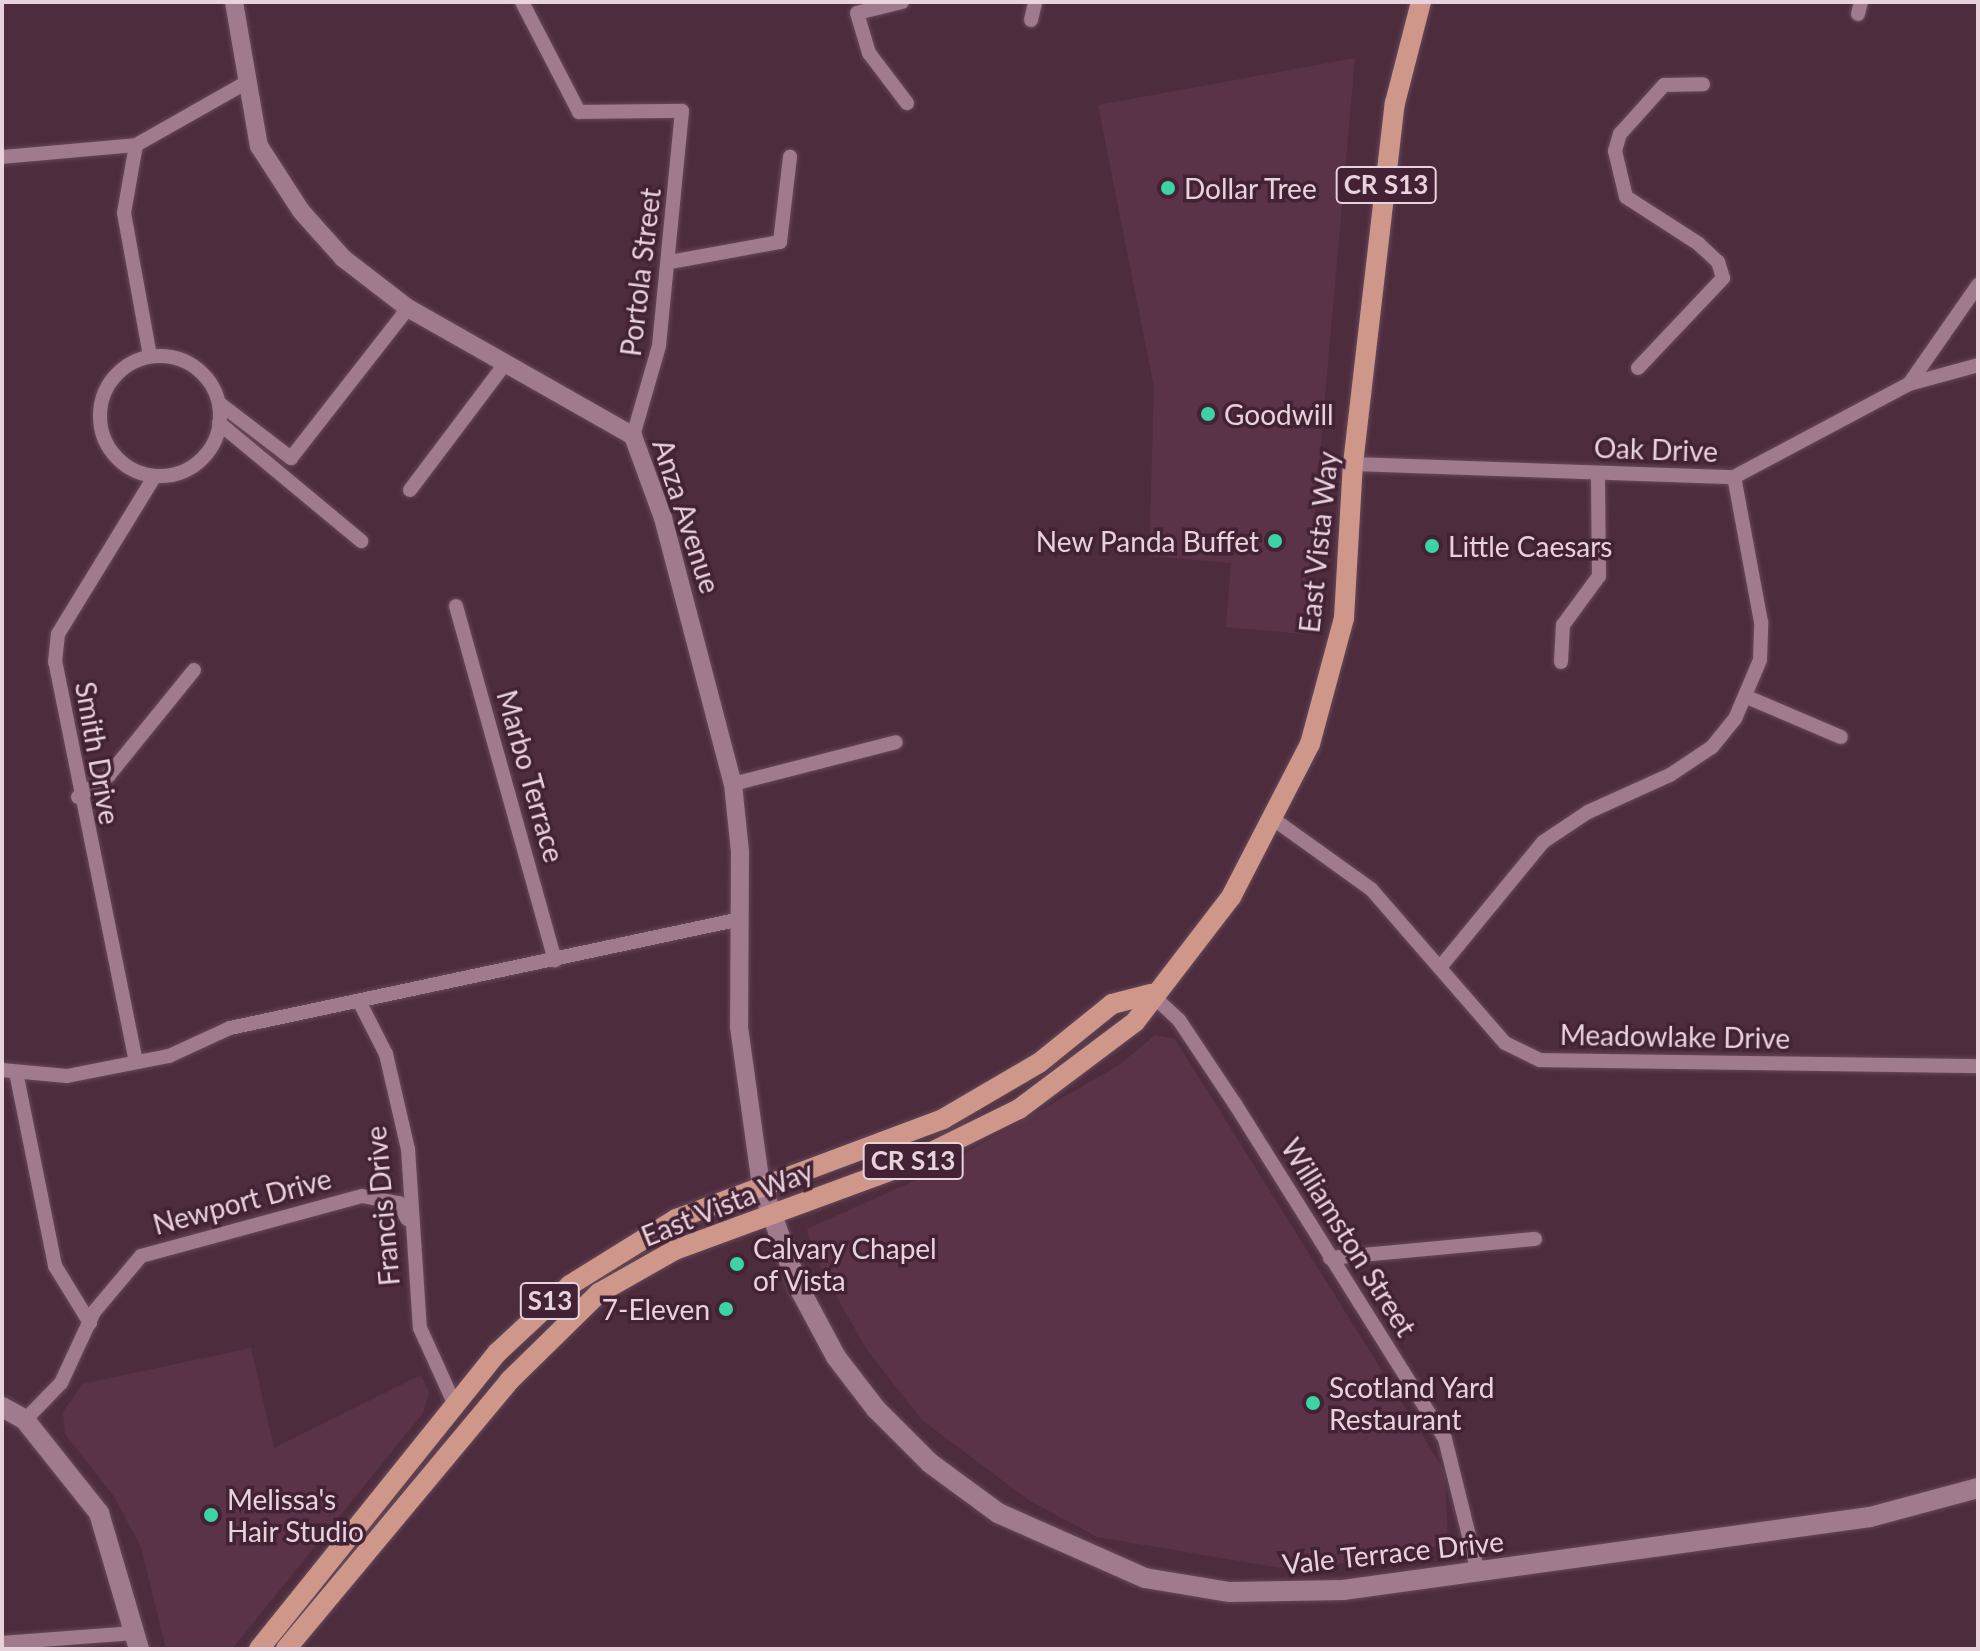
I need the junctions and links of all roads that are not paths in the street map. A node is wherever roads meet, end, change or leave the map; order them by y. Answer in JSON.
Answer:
{"nodes":[{"id":1,"x":234,"y":2,"type":"edge"},
{"id":2,"x":522,"y":2,"type":"edge"},
{"id":3,"x":902,"y":2,"type":"edge"},
{"id":4,"x":1035,"y":2,"type":"edge"},
{"id":5,"x":1421,"y":2,"type":"edge"},
{"id":6,"x":1031,"y":20,"type":"dead end"},
{"id":7,"x":244,"y":84,"type":"junction"},
{"id":8,"x":1703,"y":84,"type":"dead end"},
{"id":9,"x":907,"y":103,"type":"dead end"},
{"id":10,"x":136,"y":145,"type":"junction"},
{"id":11,"x":2,"y":157,"type":"edge"},
{"id":12,"x":790,"y":157,"type":"dead end"},
{"id":13,"x":670,"y":262,"type":"junction"},
{"id":14,"x":1978,"y":285,"type":"edge"},
{"id":15,"x":408,"y":308,"type":"junction"},
{"id":16,"x":150,"y":356,"type":"junction"},
{"id":17,"x":505,"y":364,"type":"junction"},
{"id":18,"x":1978,"y":365,"type":"edge"},
{"id":19,"x":1638,"y":368,"type":"dead end"},
{"id":20,"x":1909,"y":384,"type":"junction"},
{"id":21,"x":219,"y":403,"type":"junction"},
{"id":22,"x":219,"y":423,"type":"junction"},
{"id":23,"x":633,"y":436,"type":"junction"},
{"id":24,"x":1353,"y":464,"type":"junction"},
{"id":25,"x":1598,"y":474,"type":"junction"},
{"id":26,"x":155,"y":476,"type":"junction"},
{"id":27,"x":1734,"y":477,"type":"junction"},
{"id":28,"x":410,"y":490,"type":"dead end"},
{"id":29,"x":361,"y":541,"type":"dead end"},
{"id":30,"x":456,"y":606,"type":"dead end"},
{"id":31,"x":1561,"y":662,"type":"dead end"},
{"id":32,"x":194,"y":670,"type":"dead end"},
{"id":33,"x":1747,"y":697,"type":"junction"},
{"id":34,"x":1841,"y":737,"type":"dead end"},
{"id":35,"x":896,"y":742,"type":"dead end"},
{"id":36,"x":733,"y":784,"type":"junction"},
{"id":37,"x":78,"y":797,"type":"junction"},
{"id":38,"x":1276,"y":821,"type":"junction"},
{"id":39,"x":736,"y":920,"type":"junction"},
{"id":40,"x":555,"y":960,"type":"junction"},
{"id":41,"x":1442,"y":965,"type":"junction"},
{"id":42,"x":1151,"y":994,"type":"junction"},
{"id":43,"x":359,"y":1001,"type":"junction"},
{"id":44,"x":136,"y":1062,"type":"junction"},
{"id":45,"x":1978,"y":1066,"type":"edge"},
{"id":46,"x":9,"y":1071,"type":"edge"},
{"id":47,"x":761,"y":1185,"type":"junction"},
{"id":48,"x":771,"y":1213,"type":"junction"},
{"id":49,"x":407,"y":1219,"type":"junction"},
{"id":50,"x":1535,"y":1239,"type":"dead end"},
{"id":51,"x":1330,"y":1258,"type":"junction"},
{"id":52,"x":90,"y":1323,"type":"junction"},
{"id":53,"x":498,"y":1352,"type":"junction"},
{"id":54,"x":455,"y":1405,"type":"junction"},
{"id":55,"x":2,"y":1407,"type":"edge"},
{"id":56,"x":25,"y":1420,"type":"junction"},
{"id":57,"x":438,"y":1469,"type":"junction"},
{"id":58,"x":1978,"y":1488,"type":"edge"},
{"id":59,"x":1478,"y":1572,"type":"junction"},
{"id":60,"x":137,"y":1641,"type":"edge"},
{"id":61,"x":2,"y":1643,"type":"edge"},
{"id":62,"x":259,"y":1649,"type":"edge"},
{"id":63,"x":286,"y":1649,"type":"edge"}],
"edges":[{"from":1,"to":7,"type":"street","name":"Anza Avenue"},
{"from":2,"to":13,"type":"street","name":"Portola Street"},
{"from":3,"to":9,"type":"street"},
{"from":4,"to":6,"type":"street"},
{"from":5,"to":24,"type":"main road","name":"East Vista Way","number":"CR S13"},
{"from":7,"to":10,"type":"street"},
{"from":7,"to":15,"type":"street","name":"Anza Avenue"},
{"from":8,"to":19,"type":"street"},
{"from":10,"to":11,"type":"street"},
{"from":10,"to":16,"type":"street"},
{"from":12,"to":13,"type":"street"},
{"from":13,"to":23,"type":"street","name":"Portola Street"},
{"from":14,"to":20,"type":"street"},
{"from":15,"to":17,"type":"street","name":"Anza Avenue"},
{"from":15,"to":21,"type":"street"},
{"from":16,"to":21,"type":"street"},
{"from":16,"to":26,"type":"street"},
{"from":17,"to":23,"type":"street","name":"Anza Avenue"},
{"from":17,"to":28,"type":"street"},
{"from":18,"to":20,"type":"street","name":"Oak Drive"},
{"from":20,"to":27,"type":"street","name":"Oak Drive"},
{"from":21,"to":22,"type":"street"},
{"from":22,"to":26,"type":"street"},
{"from":22,"to":29,"type":"street"},
{"from":23,"to":36,"type":"street","name":"Anza Avenue"},
{"from":24,"to":25,"type":"street","name":"Oak Drive"},
{"from":24,"to":38,"type":"main road","name":"East Vista Way","number":"CR S13"},
{"from":25,"to":27,"type":"street","name":"Oak Drive"},
{"from":25,"to":31,"type":"street"},
{"from":26,"to":37,"type":"street","name":"Smith Drive"},
{"from":27,"to":33,"type":"street"},
{"from":30,"to":40,"type":"street","name":"Marbo Terrace"},
{"from":32,"to":37,"type":"street"},
{"from":33,"to":34,"type":"street"},
{"from":33,"to":41,"type":"street"},
{"from":35,"to":36,"type":"street"},
{"from":36,"to":39,"type":"street","name":"Anza Avenue"},
{"from":37,"to":44,"type":"street","name":"Smith Drive"},
{"from":38,"to":41,"type":"street","name":"Meadowlake Drive"},
{"from":38,"to":42,"type":"main road","name":"East Vista Way","number":"CR S13"},
{"from":39,"to":40,"type":"street"},
{"from":39,"to":47,"type":"street","name":"Anza Avenue"},
{"from":40,"to":43,"type":"street"},
{"from":41,"to":45,"type":"street","name":"Meadowlake Drive"},
{"from":42,"to":47,"type":"main road","name":"East Vista Way","number":"CR S13"},
{"from":42,"to":48,"type":"main road","name":"East Vista Way","number":"CR S13"},
{"from":42,"to":51,"type":"street","name":"Williamston Street"},
{"from":43,"to":44,"type":"street"},
{"from":43,"to":49,"type":"street","name":"Francis Drive"},
{"from":44,"to":46,"type":"street"},
{"from":46,"to":52,"type":"street"},
{"from":47,"to":48,"type":"main road","name":"Vale Terrace Drive"},
{"from":47,"to":53,"type":"main road","name":"East Vista Way","number":"S13"},
{"from":48,"to":57,"type":"main road","name":"East Vista Way","number":"CR S13"},
{"from":48,"to":59,"type":"main road","name":"Vale Terrace Drive"},
{"from":49,"to":52,"type":"street","name":"Newport Drive"},
{"from":49,"to":54,"type":"street","name":"Francis Drive"},
{"from":50,"to":51,"type":"street"},
{"from":51,"to":59,"type":"street","name":"Williamston Street"},
{"from":52,"to":56,"type":"street","name":"Newport Drive"},
{"from":53,"to":54,"type":"main road","name":"East Vista Way","number":"S13"},
{"from":53,"to":57,"type":"main road"},
{"from":54,"to":62,"type":"main road","name":"East Vista Way","number":"S13"},
{"from":55,"to":56,"type":"main road"},
{"from":56,"to":60,"type":"main road"},
{"from":57,"to":63,"type":"main road","name":"East Vista Way","number":"CR S13"},
{"from":58,"to":59,"type":"main road","name":"Vale Terrace Drive"},
{"from":60,"to":61,"type":"street"}]}
